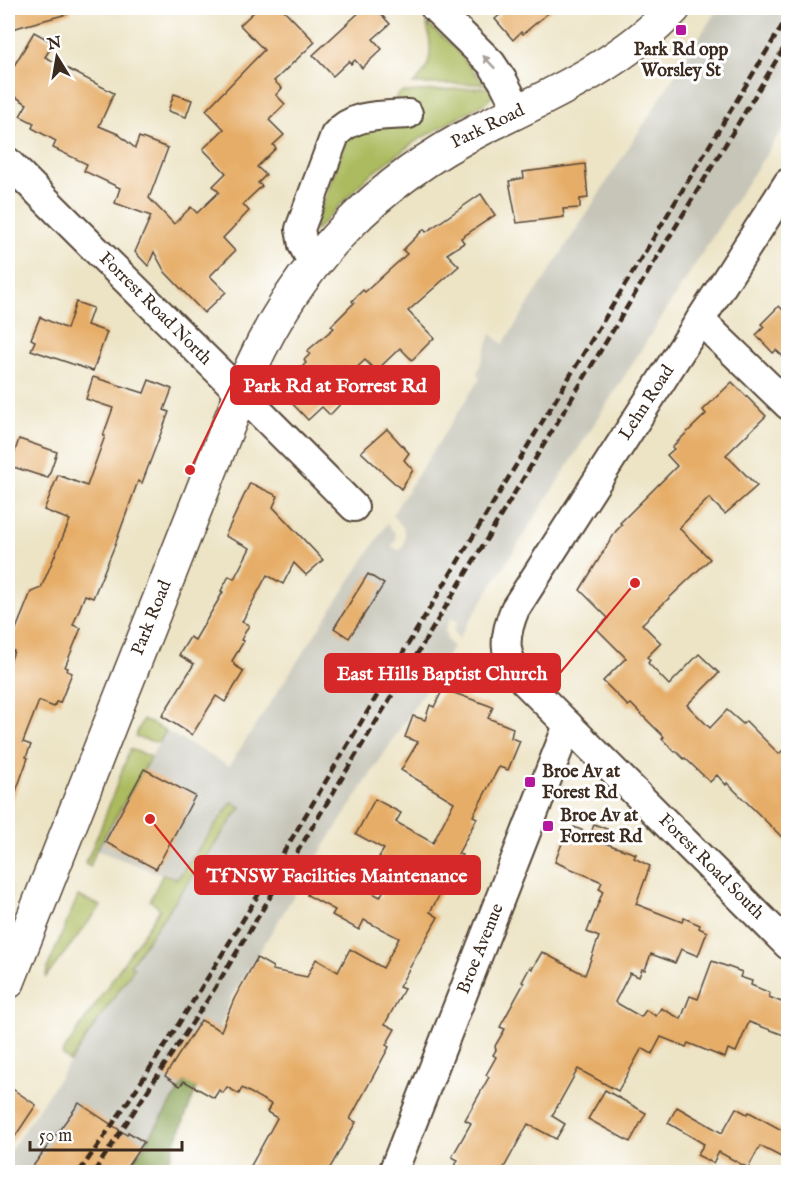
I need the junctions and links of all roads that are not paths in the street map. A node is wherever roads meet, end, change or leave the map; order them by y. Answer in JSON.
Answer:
{"nodes":[{"id":1,"x":435,"y":8,"type":"edge"},
{"id":2,"x":675,"y":8,"type":"edge"},
{"id":3,"x":519,"y":112,"type":"junction"},
{"id":4,"x":408,"y":114,"type":"dead end"},
{"id":5,"x":8,"y":162,"type":"edge"},
{"id":6,"x":789,"y":183,"type":"edge"},
{"id":7,"x":314,"y":264,"type":"junction"},
{"id":8,"x":700,"y":320,"type":"junction"},
{"id":9,"x":242,"y":393,"type":"junction"},
{"id":10,"x":789,"y":405,"type":"edge"},
{"id":11,"x":354,"y":507,"type":"dead end"},
{"id":12,"x":508,"y":624,"type":"joint"},
{"id":13,"x":568,"y":725,"type":"junction"},
{"id":14,"x":789,"y":945,"type":"edge"},
{"id":15,"x":8,"y":982,"type":"edge"},
{"id":16,"x":393,"y":1173,"type":"edge"}],
"edges":[{"from":3,"to":1,"type":"street","one_way":true},
{"from":2,"to":3,"type":"main road","name":"Park Road"},
{"from":3,"to":7,"type":"main road","name":"Park Road"},
{"from":4,"to":7,"type":"street"},
{"from":5,"to":9,"type":"street","name":"Forrest Road North"},
{"from":6,"to":8,"type":"street","name":"Lehn Road"},
{"from":7,"to":9,"type":"main road","name":"Park Road"},
{"from":8,"to":10,"type":"street"},
{"from":8,"to":12,"type":"street","name":"Lehn Road"},
{"from":9,"to":11,"type":"street","name":"Forrest Road North"},
{"from":9,"to":15,"type":"main road","name":"Park Road"},
{"from":12,"to":13,"type":"street","name":"Forest Road South"},
{"from":13,"to":14,"type":"street","name":"Forest Road South"},
{"from":13,"to":16,"type":"street","name":"Broe Avenue"}]}
